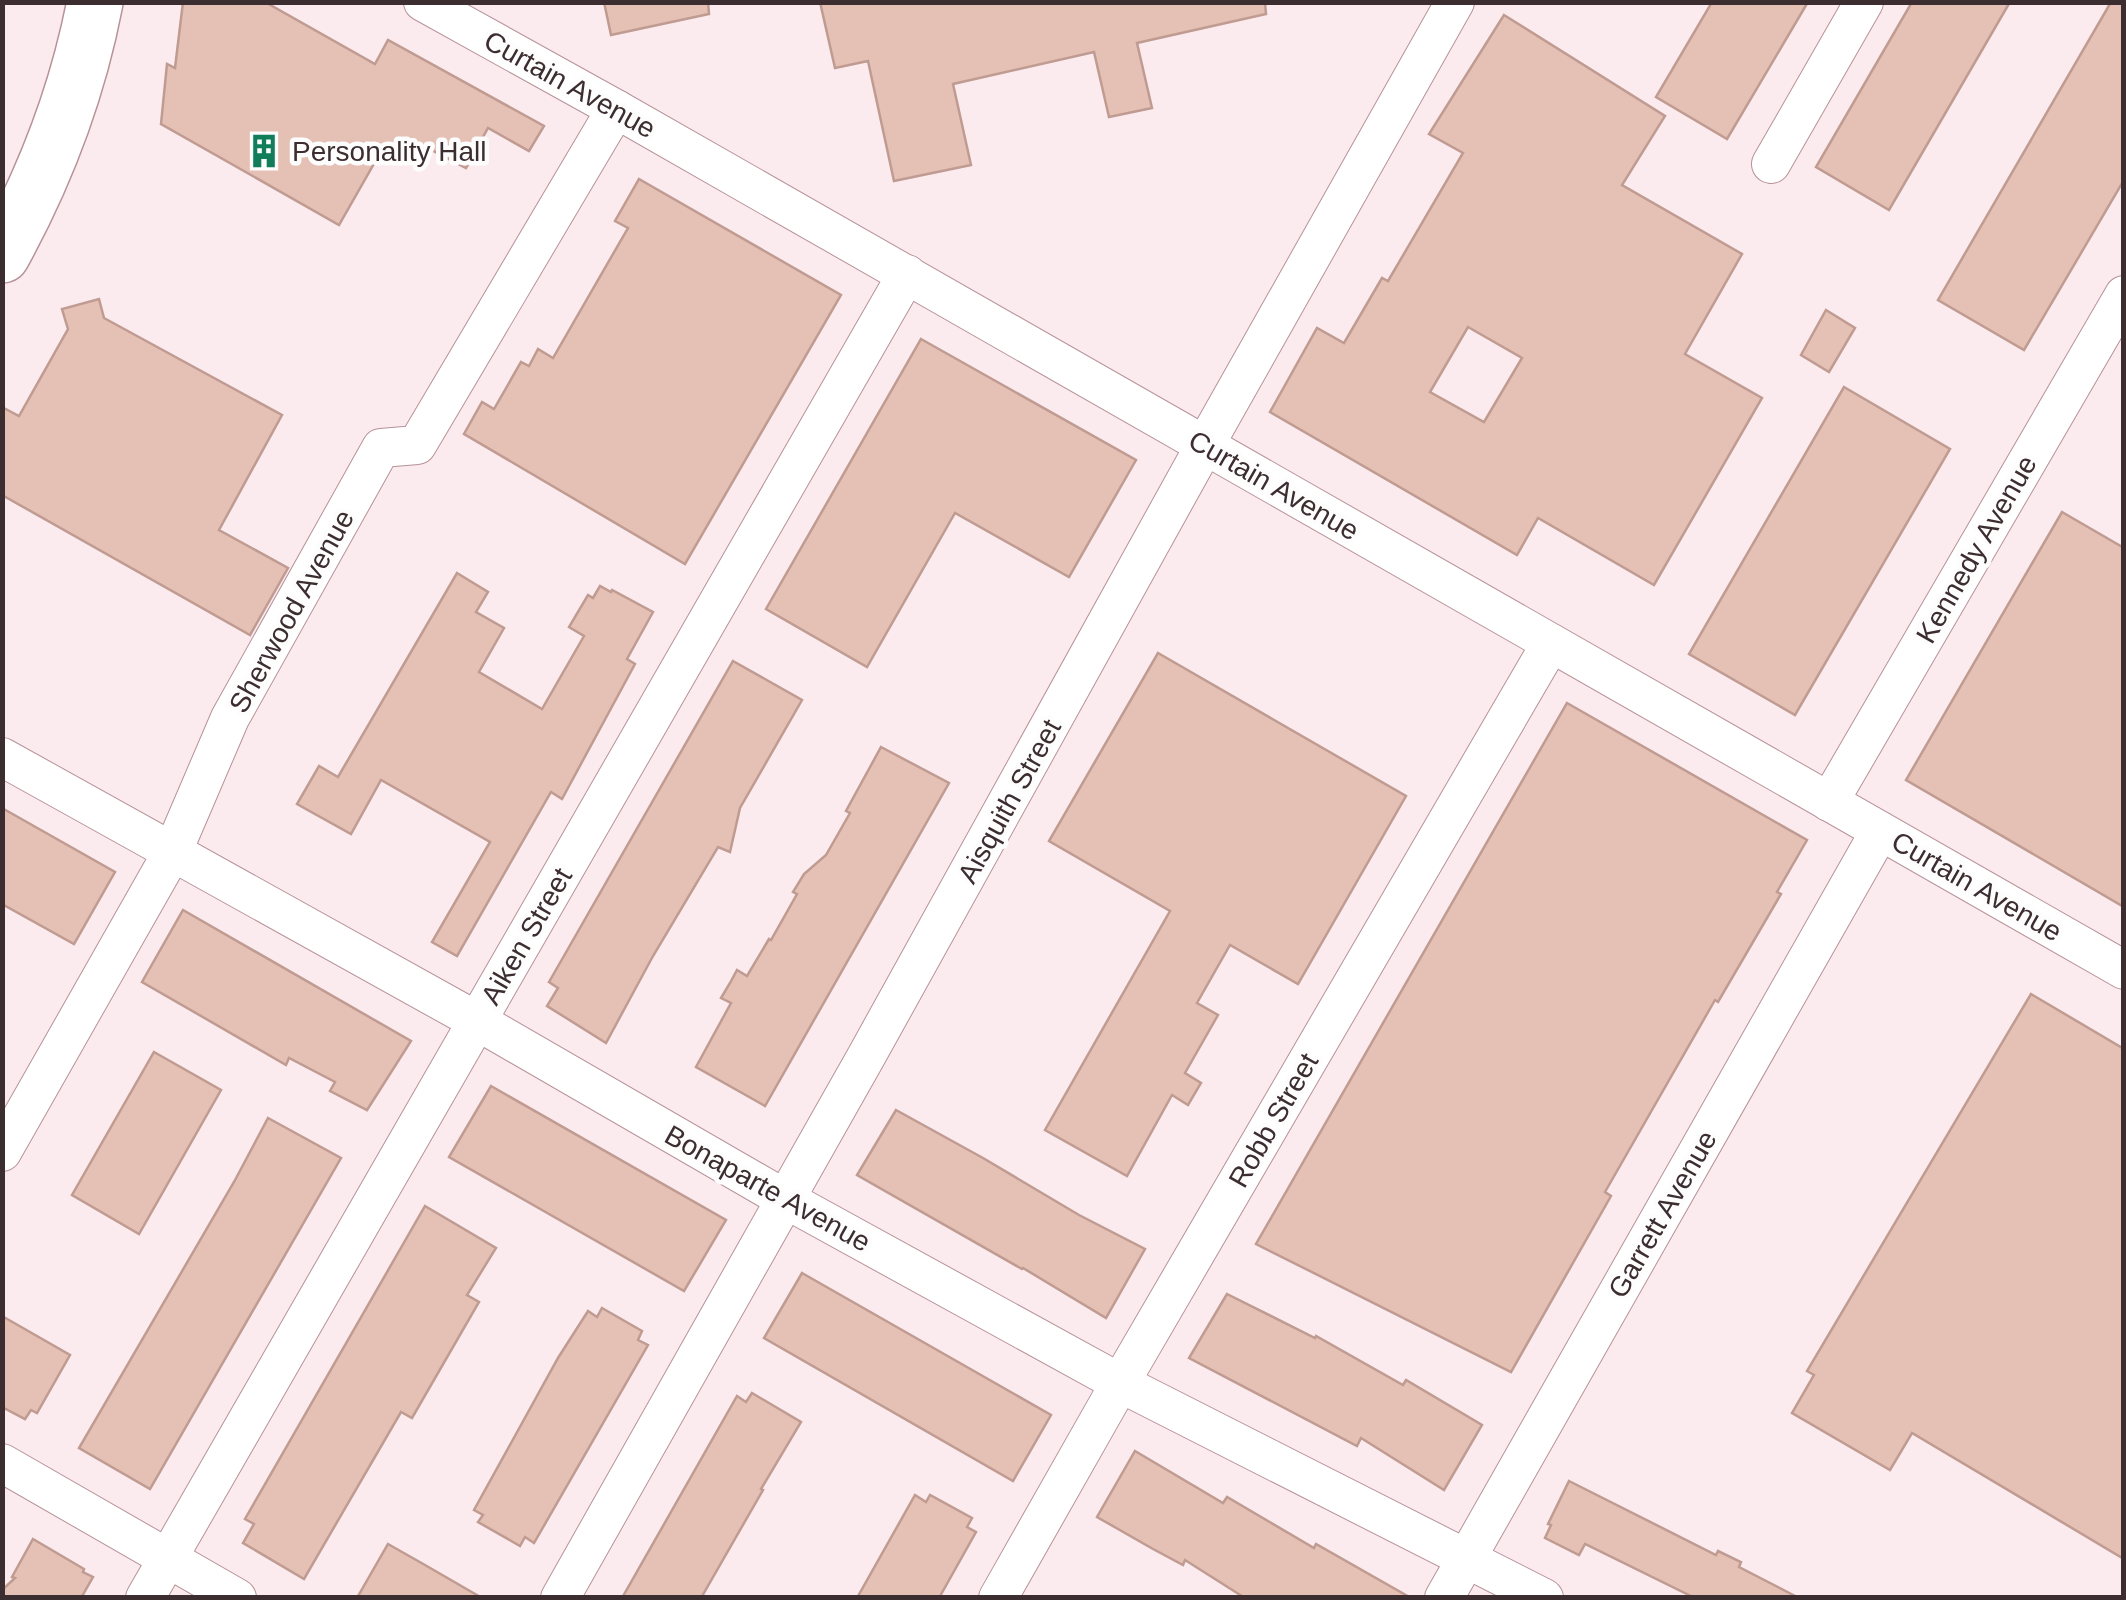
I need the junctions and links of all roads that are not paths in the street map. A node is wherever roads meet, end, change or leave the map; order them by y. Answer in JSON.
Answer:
{"nodes":[{"id":1,"x":95,"y":2,"type":"edge"},
{"id":2,"x":422,"y":2,"type":"edge"},
{"id":3,"x":1455,"y":2,"type":"edge"},
{"id":4,"x":1864,"y":2,"type":"edge"},
{"id":5,"x":616,"y":109,"type":"junction"},
{"id":6,"x":1770,"y":164,"type":"dead end"},
{"id":7,"x":2,"y":255,"type":"edge"},
{"id":8,"x":906,"y":274,"type":"junction"},
{"id":9,"x":2124,"y":295,"type":"edge"},
{"id":10,"x":1205,"y":445,"type":"junction"},
{"id":11,"x":1551,"y":643,"type":"junction"},
{"id":12,"x":2,"y":757,"type":"edge"},
{"id":13,"x":1829,"y":802,"type":"junction"},
{"id":14,"x":1880,"y":830,"type":"junction"},
{"id":15,"x":174,"y":851,"type":"junction"},
{"id":16,"x":2124,"y":970,"type":"edge"},
{"id":17,"x":477,"y":1021,"type":"junction"},
{"id":18,"x":2,"y":1152,"type":"edge"},
{"id":19,"x":785,"y":1198,"type":"junction"},
{"id":20,"x":1120,"y":1383,"type":"junction"},
{"id":21,"x":2,"y":1463,"type":"edge"},
{"id":22,"x":168,"y":1558,"type":"junction"},
{"id":23,"x":1467,"y":1558,"type":"junction"},
{"id":24,"x":145,"y":1598,"type":"edge"},
{"id":25,"x":236,"y":1598,"type":"edge"},
{"id":26,"x":560,"y":1598,"type":"edge"},
{"id":27,"x":998,"y":1598,"type":"edge"},
{"id":28,"x":1444,"y":1598,"type":"edge"},
{"id":29,"x":1544,"y":1598,"type":"edge"}],
"edges":[{"from":1,"to":7,"type":"main road"},
{"from":2,"to":5,"type":"street","name":"Curtain Avenue"},
{"from":3,"to":10,"type":"street","name":"Aisquith Street"},
{"from":4,"to":6,"type":"street"},
{"from":5,"to":8,"type":"street","name":"Curtain Avenue"},
{"from":5,"to":15,"type":"street","name":"Sherwood Avenue"},
{"from":8,"to":10,"type":"street","name":"Curtain Avenue"},
{"from":8,"to":17,"type":"street","name":"Aiken Street"},
{"from":9,"to":13,"type":"street","name":"Kennedy Avenue"},
{"from":10,"to":11,"type":"street","name":"Curtain Avenue"},
{"from":10,"to":19,"type":"street","name":"Aisquith Street"},
{"from":11,"to":13,"type":"street","name":"Curtain Avenue"},
{"from":11,"to":20,"type":"street","name":"Robb Street"},
{"from":12,"to":15,"type":"street","name":"Bonaparte Avenue"},
{"from":13,"to":14,"type":"street","name":"Curtain Avenue"},
{"from":14,"to":16,"type":"street","name":"Curtain Avenue"},
{"from":14,"to":23,"type":"street","name":"Garrett Avenue"},
{"from":15,"to":17,"type":"street","name":"Bonaparte Avenue"},
{"from":15,"to":18,"type":"street","name":"Sherwood Avenue"},
{"from":17,"to":19,"type":"street","name":"Bonaparte Avenue"},
{"from":17,"to":22,"type":"street","name":"Aiken Street"},
{"from":19,"to":20,"type":"street","name":"Bonaparte Avenue"},
{"from":19,"to":26,"type":"street","name":"Aisquith Street"},
{"from":20,"to":23,"type":"street","name":"Bonaparte Avenue"},
{"from":20,"to":27,"type":"street","name":"Robb Street"},
{"from":21,"to":22,"type":"street"},
{"from":22,"to":24,"type":"street","name":"Aiken Street"},
{"from":22,"to":25,"type":"street"},
{"from":23,"to":28,"type":"street","name":"Garrett Avenue"},
{"from":23,"to":29,"type":"street","name":"Bonaparte Avenue"}]}
